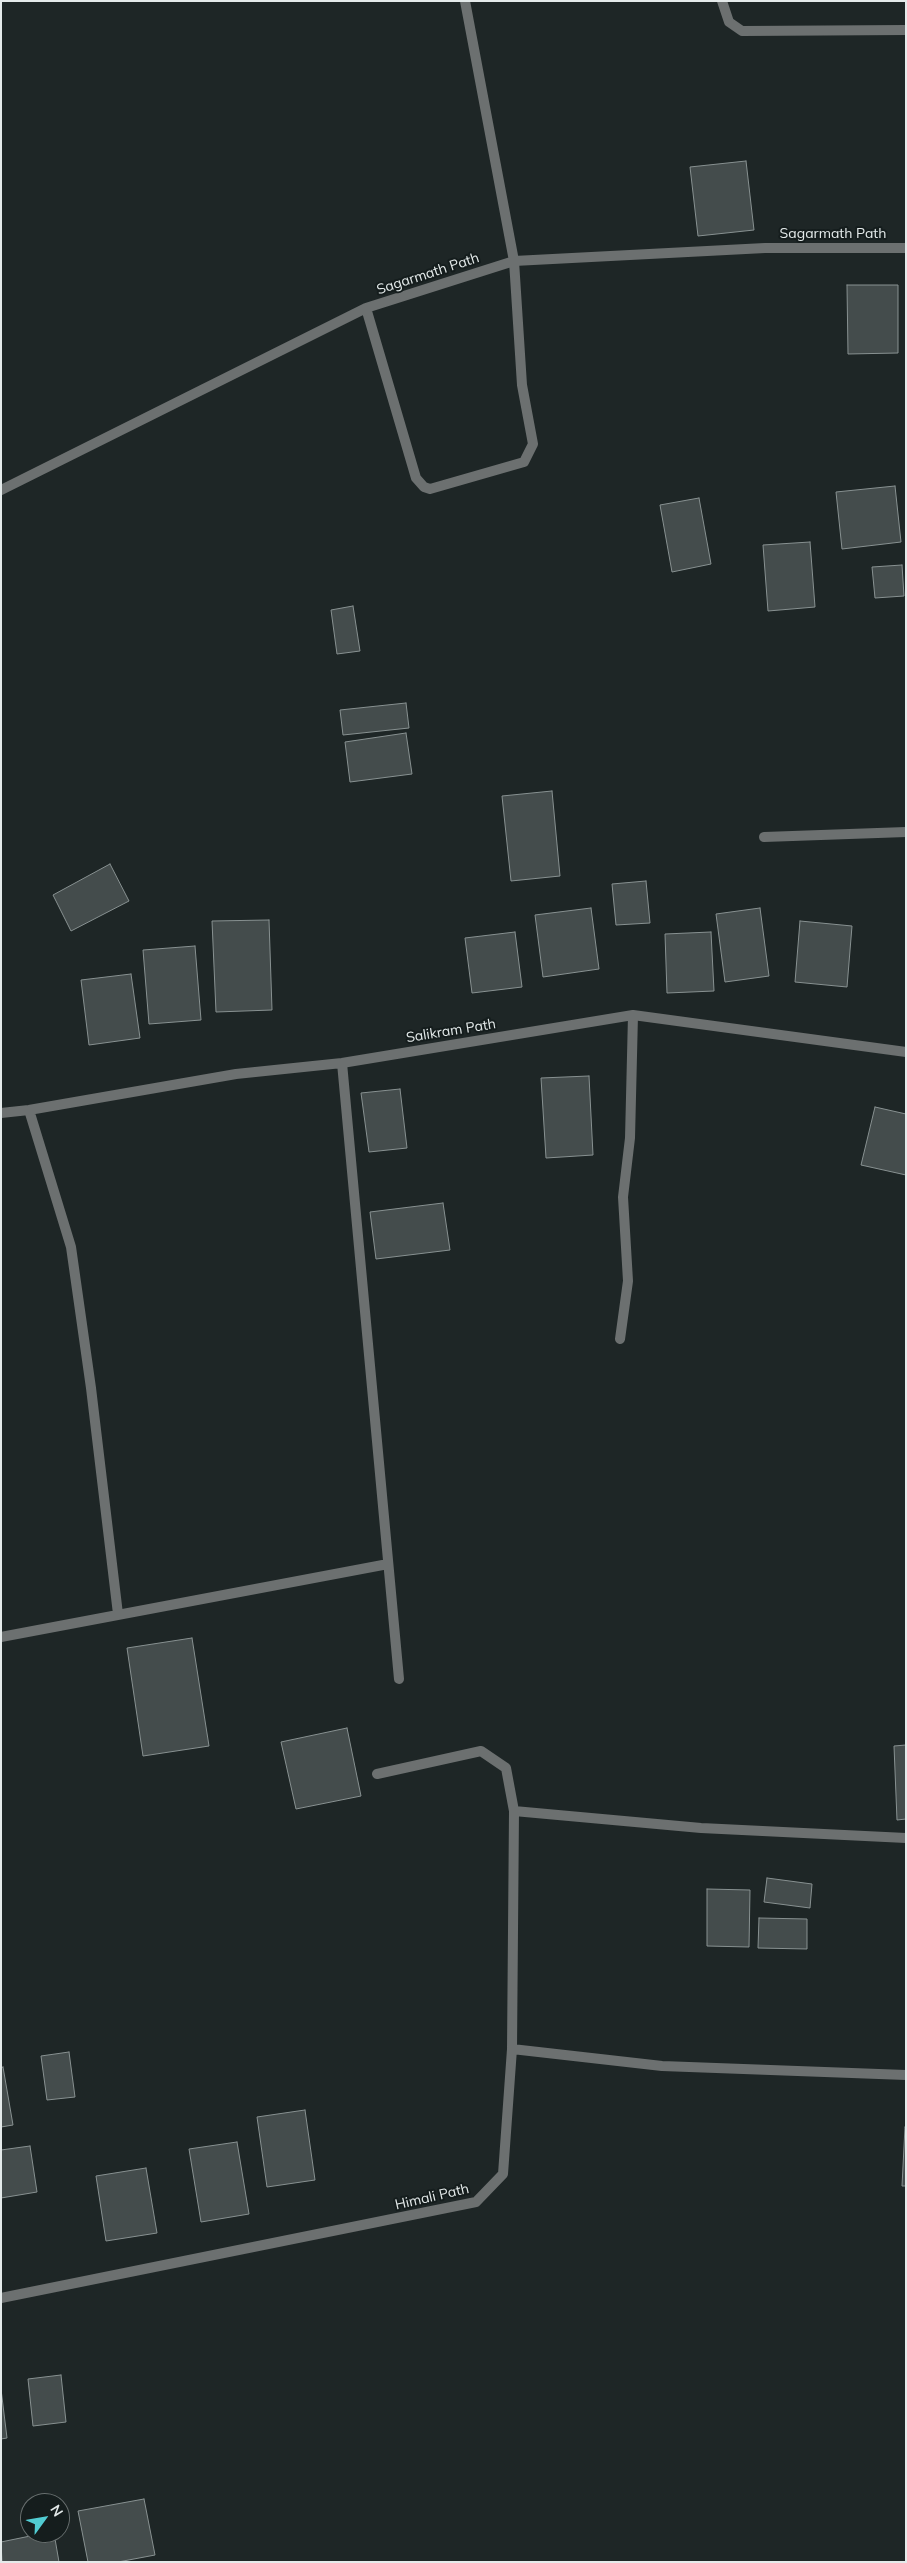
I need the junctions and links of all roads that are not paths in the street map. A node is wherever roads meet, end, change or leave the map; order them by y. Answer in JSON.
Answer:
{"nodes":[{"id":1,"x":465,"y":1,"type":"edge"},
{"id":2,"x":722,"y":1,"type":"edge"},
{"id":3,"x":906,"y":30,"type":"edge"},
{"id":4,"x":906,"y":248,"type":"edge"},
{"id":5,"x":514,"y":260,"type":"junction"},
{"id":6,"x":366,"y":308,"type":"junction"},
{"id":7,"x":1,"y":490,"type":"edge"},
{"id":8,"x":906,"y":832,"type":"edge"},
{"id":9,"x":764,"y":837,"type":"dead end"},
{"id":10,"x":633,"y":1015,"type":"junction"},
{"id":11,"x":906,"y":1052,"type":"edge"},
{"id":12,"x":342,"y":1063,"type":"junction"},
{"id":13,"x":29,"y":1110,"type":"junction"},
{"id":14,"x":1,"y":1113,"type":"edge"},
{"id":15,"x":620,"y":1339,"type":"dead end"},
{"id":16,"x":388,"y":1564,"type":"junction"},
{"id":17,"x":118,"y":1614,"type":"junction"},
{"id":18,"x":1,"y":1637,"type":"edge"},
{"id":19,"x":399,"y":1679,"type":"dead end"},
{"id":20,"x":377,"y":1774,"type":"dead end"},
{"id":21,"x":514,"y":1811,"type":"junction"},
{"id":22,"x":906,"y":1838,"type":"edge"},
{"id":23,"x":512,"y":2049,"type":"junction"},
{"id":24,"x":906,"y":2075,"type":"edge"},
{"id":25,"x":1,"y":2298,"type":"edge"}],
"edges":[{"from":1,"to":5,"type":"street"},
{"from":2,"to":3,"type":"street"},
{"from":4,"to":5,"type":"street","name":"Sagarmath Path"},
{"from":5,"to":6,"type":"street","name":"Sagarmath Path"},
{"from":5,"to":6,"type":"street"},
{"from":6,"to":7,"type":"street","name":"Sagarmath Path"},
{"from":8,"to":9,"type":"street"},
{"from":10,"to":11,"type":"street","name":"Salikram Path"},
{"from":10,"to":12,"type":"street","name":"Salikram Path"},
{"from":10,"to":15,"type":"street"},
{"from":12,"to":13,"type":"street","name":"Salikram Path"},
{"from":12,"to":16,"type":"street"},
{"from":13,"to":14,"type":"street","name":"Salikram Path"},
{"from":13,"to":17,"type":"street"},
{"from":16,"to":17,"type":"street"},
{"from":16,"to":19,"type":"street"},
{"from":17,"to":18,"type":"street"},
{"from":20,"to":21,"type":"street","name":"Himali Path"},
{"from":21,"to":22,"type":"street"},
{"from":21,"to":23,"type":"street","name":"Himali Path"},
{"from":23,"to":24,"type":"street"},
{"from":23,"to":25,"type":"street","name":"Himali Path"}]}
